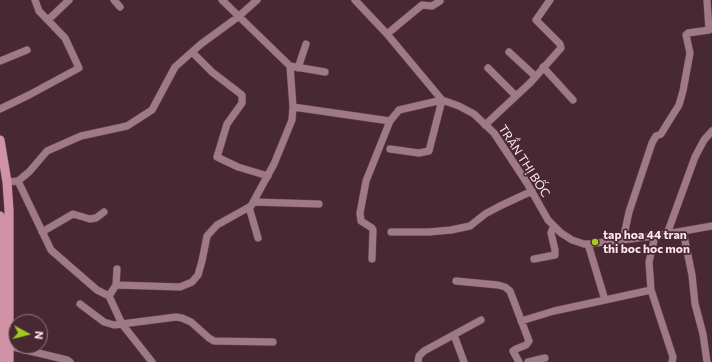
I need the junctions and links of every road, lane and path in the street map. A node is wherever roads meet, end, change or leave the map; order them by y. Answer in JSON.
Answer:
{"nodes":[{"id":1,"x":35,"y":0,"type":"edge"},
{"id":2,"x":69,"y":0,"type":"edge"},
{"id":3,"x":114,"y":0,"type":"edge"},
{"id":4,"x":222,"y":0,"type":"edge"},
{"id":5,"x":257,"y":0,"type":"edge"},
{"id":6,"x":355,"y":0,"type":"edge"},
{"id":7,"x":550,"y":0,"type":"edge"},
{"id":8,"x":707,"y":0,"type":"edge"},
{"id":9,"x":440,"y":1,"type":"edge"},
{"id":10,"x":120,"y":7,"type":"dead end"},
{"id":11,"x":238,"y":17,"type":"junction"},
{"id":12,"x":48,"y":20,"type":"junction"},
{"id":13,"x":387,"y":34,"type":"junction"},
{"id":14,"x":306,"y":44,"type":"dead end"},
{"id":15,"x":27,"y":50,"type":"dead end"},
{"id":16,"x":192,"y":52,"type":"junction"},
{"id":17,"x":509,"y":52,"type":"dead end"},
{"id":18,"x":0,"y":61,"type":"edge"},
{"id":19,"x":290,"y":66,"type":"junction"},
{"id":20,"x":543,"y":67,"type":"junction"},
{"id":21,"x":298,"y":68,"type":"junction"},
{"id":22,"x":488,"y":68,"type":"dead end"},
{"id":23,"x":325,"y":72,"type":"dead end"},
{"id":24,"x":536,"y":76,"type":"junction"},
{"id":25,"x":516,"y":96,"type":"junction"},
{"id":26,"x":442,"y":100,"type":"junction"},
{"id":27,"x":573,"y":100,"type":"dead end"},
{"id":28,"x":293,"y":107,"type":"junction"},
{"id":29,"x":0,"y":109,"type":"edge"},
{"id":30,"x":390,"y":121,"type":"junction"},
{"id":31,"x":486,"y":125,"type":"junction"},
{"id":32,"x":712,"y":131,"type":"edge"},
{"id":33,"x":0,"y":140,"type":"edge"},
{"id":34,"x":390,"y":149,"type":"dead end"},
{"id":35,"x":268,"y":176,"type":"junction"},
{"id":36,"x":18,"y":181,"type":"junction"},
{"id":37,"x":7,"y":182,"type":"junction"},
{"id":38,"x":532,"y":191,"type":"junction"},
{"id":39,"x":319,"y":204,"type":"dead end"},
{"id":40,"x":252,"y":205,"type":"junction"},
{"id":41,"x":104,"y":212,"type":"dead end"},
{"id":42,"x":0,"y":216,"type":"edge"},
{"id":43,"x":712,"y":226,"type":"edge"},
{"id":44,"x":556,"y":228,"type":"junction"},
{"id":45,"x":683,"y":231,"type":"junction"},
{"id":46,"x":42,"y":232,"type":"junction"},
{"id":47,"x":391,"y":232,"type":"dead end"},
{"id":48,"x":667,"y":234,"type":"junction"},
{"id":49,"x":655,"y":236,"type":"junction"},
{"id":50,"x":258,"y":238,"type":"dead end"},
{"id":51,"x":623,"y":240,"type":"junction"},
{"id":52,"x":588,"y":244,"type":"junction"},
{"id":53,"x":372,"y":259,"type":"dead end"},
{"id":54,"x":534,"y":259,"type":"dead end"},
{"id":55,"x":117,"y":269,"type":"dead end"},
{"id":56,"x":456,"y":281,"type":"dead end"},
{"id":57,"x":116,"y":285,"type":"junction"},
{"id":58,"x":0,"y":286,"type":"edge"},
{"id":59,"x":651,"y":290,"type":"junction"},
{"id":60,"x":109,"y":296,"type":"junction"},
{"id":61,"x":605,"y":300,"type":"junction"},
{"id":62,"x":80,"y":304,"type":"dead end"},
{"id":63,"x":9,"y":314,"type":"edge"},
{"id":64,"x":481,"y":320,"type":"dead end"},
{"id":65,"x":521,"y":320,"type":"junction"},
{"id":66,"x":122,"y":324,"type":"junction"},
{"id":67,"x":454,"y":335,"type":"junction"},
{"id":68,"x":0,"y":339,"type":"edge"},
{"id":69,"x":273,"y":342,"type":"dead end"},
{"id":70,"x":42,"y":354,"type":"edge"},
{"id":71,"x":545,"y":358,"type":"dead end"},
{"id":72,"x":1,"y":362,"type":"edge"},
{"id":73,"x":70,"y":362,"type":"edge"},
{"id":74,"x":152,"y":362,"type":"edge"},
{"id":75,"x":418,"y":362,"type":"edge"},
{"id":76,"x":464,"y":362,"type":"edge"},
{"id":77,"x":519,"y":362,"type":"edge"},
{"id":78,"x":528,"y":362,"type":"edge"},
{"id":79,"x":672,"y":362,"type":"edge"},
{"id":80,"x":709,"y":362,"type":"edge"}],
"edges":[{"from":1,"to":12,"type":"street"},
{"from":2,"to":12,"type":"street"},
{"from":3,"to":10,"type":"street"},
{"from":4,"to":11,"type":"street"},
{"from":5,"to":11,"type":"street"},
{"from":6,"to":13,"type":"street"},
{"from":7,"to":20,"type":"street"},
{"from":8,"to":51,"type":"street"},
{"from":9,"to":13,"type":"street"},
{"from":11,"to":16,"type":"street"},
{"from":11,"to":19,"type":"street"},
{"from":12,"to":29,"type":"street"},
{"from":13,"to":26,"type":"street"},
{"from":14,"to":21,"type":"street"},
{"from":15,"to":18,"type":"street"},
{"from":16,"to":35,"type":"street"},
{"from":16,"to":36,"type":"street"},
{"from":17,"to":24,"type":"street"},
{"from":19,"to":21,"type":"street"},
{"from":19,"to":28,"type":"street"},
{"from":20,"to":24,"type":"street"},
{"from":20,"to":27,"type":"street"},
{"from":21,"to":23,"type":"street"},
{"from":22,"to":25,"type":"street"},
{"from":24,"to":25,"type":"street"},
{"from":25,"to":31,"type":"street"},
{"from":26,"to":30,"type":"street"},
{"from":26,"to":31,"type":"street","name":"TRẦN THỊ BỐC"},
{"from":26,"to":34,"type":"street"},
{"from":28,"to":30,"type":"street"},
{"from":28,"to":35,"type":"street"},
{"from":30,"to":53,"type":"street"},
{"from":31,"to":38,"type":"street","name":"TRẦN THỊ BỐC"},
{"from":32,"to":48,"type":"street"},
{"from":33,"to":37,"type":"main road"},
{"from":35,"to":40,"type":"street"},
{"from":36,"to":37,"type":"street"},
{"from":36,"to":46,"type":"street"},
{"from":37,"to":63,"type":"main road"},
{"from":38,"to":44,"type":"street","name":"TRẦN THỊ BỐC"},
{"from":38,"to":47,"type":"street"},
{"from":39,"to":40,"type":"street"},
{"from":40,"to":50,"type":"street"},
{"from":40,"to":57,"type":"street"},
{"from":41,"to":46,"type":"street"},
{"from":42,"to":58,"type":"main road"},
{"from":43,"to":45,"type":"street","name":"TRẦN THỊ BỐC"},
{"from":44,"to":52,"type":"street","name":"TRẦN THỊ BỐC"},
{"from":44,"to":54,"type":"street"},
{"from":45,"to":48,"type":"street","name":"TRẦN THỊ BỐC"},
{"from":45,"to":80,"type":"street"},
{"from":46,"to":60,"type":"street"},
{"from":48,"to":49,"type":"street","name":"TRẦN THỊ BỐC"},
{"from":49,"to":51,"type":"street","name":"TRẦN THỊ BỐC"},
{"from":49,"to":59,"type":"street"},
{"from":51,"to":52,"type":"street","name":"TRẦN THỊ BỐC"},
{"from":52,"to":61,"type":"street"},
{"from":55,"to":57,"type":"street"},
{"from":56,"to":65,"type":"street"},
{"from":57,"to":60,"type":"street"},
{"from":58,"to":68,"type":"main road"},
{"from":59,"to":61,"type":"street"},
{"from":59,"to":79,"type":"street"},
{"from":60,"to":66,"type":"street"},
{"from":61,"to":65,"type":"street"},
{"from":62,"to":66,"type":"street"},
{"from":64,"to":67,"type":"street"},
{"from":65,"to":77,"type":"street"},
{"from":66,"to":69,"type":"street"},
{"from":66,"to":74,"type":"street"},
{"from":67,"to":75,"type":"street"},
{"from":67,"to":76,"type":"street"},
{"from":68,"to":72,"type":"main road"},
{"from":70,"to":73,"type":"street"},
{"from":71,"to":78,"type":"street"}]}
